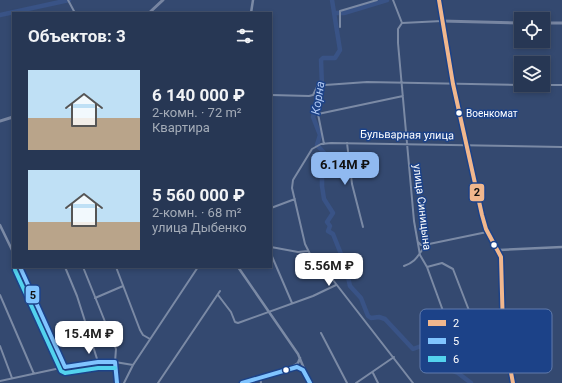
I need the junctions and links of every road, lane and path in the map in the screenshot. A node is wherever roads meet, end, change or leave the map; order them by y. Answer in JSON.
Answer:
{"nodes":[{"id":1,"x":68,"y":0,"type":"edge"},
{"id":2,"x":163,"y":0,"type":"edge"},
{"id":3,"x":253,"y":0,"type":"edge"},
{"id":4,"x":377,"y":0,"type":"edge"},
{"id":5,"x":393,"y":0,"type":"edge"},
{"id":6,"x":439,"y":0,"type":"edge"},
{"id":7,"x":74,"y":12,"type":"edge"},
{"id":8,"x":150,"y":12,"type":"edge"},
{"id":9,"x":251,"y":12,"type":"edge"},
{"id":10,"x":442,"y":21,"type":"junction"},
{"id":11,"x":402,"y":23,"type":"junction"},
{"id":12,"x":514,"y":23,"type":"edge"},
{"id":13,"x":550,"y":23,"type":"edge"},
{"id":14,"x":562,"y":23,"type":"edge"},
{"id":15,"x":340,"y":27,"type":"dead end"},
{"id":16,"x":401,"y":83,"type":"junction"},
{"id":17,"x":453,"y":84,"type":"junction"},
{"id":18,"x":320,"y":85,"type":"dead end"},
{"id":19,"x":325,"y":85,"type":"dead end"},
{"id":20,"x":514,"y":85,"type":"edge"},
{"id":21,"x":550,"y":85,"type":"edge"},
{"id":22,"x":562,"y":85,"type":"edge"},
{"id":23,"x":272,"y":95,"type":"edge"},
{"id":24,"x":403,"y":96,"type":"junction"},
{"id":25,"x":12,"y":117,"type":"edge"},
{"id":26,"x":0,"y":121,"type":"edge"},
{"id":27,"x":347,"y":143,"type":"junction"},
{"id":28,"x":406,"y":143,"type":"junction"},
{"id":29,"x":324,"y":144,"type":"junction"},
{"id":30,"x":466,"y":144,"type":"junction"},
{"id":31,"x":562,"y":147,"type":"edge"},
{"id":32,"x":295,"y":199,"type":"junction"},
{"id":33,"x":272,"y":208,"type":"edge"},
{"id":34,"x":0,"y":225,"type":"edge"},
{"id":35,"x":363,"y":227,"type":"dead end"},
{"id":36,"x":487,"y":232,"type":"junction"},
{"id":37,"x":418,"y":241,"type":"junction"},
{"id":38,"x":428,"y":244,"type":"junction"},
{"id":39,"x":562,"y":247,"type":"edge"},
{"id":40,"x":272,"y":248,"type":"edge"},
{"id":41,"x":12,"y":250,"type":"edge"},
{"id":42,"x":499,"y":250,"type":"junction"},
{"id":43,"x":308,"y":251,"type":"junction"},
{"id":44,"x":272,"y":256,"type":"edge"},
{"id":45,"x":420,"y":256,"type":"junction"},
{"id":46,"x":404,"y":266,"type":"dead end"},
{"id":47,"x":427,"y":267,"type":"junction"},
{"id":48,"x":20,"y":268,"type":"edge"},
{"id":49,"x":65,"y":268,"type":"edge"},
{"id":50,"x":84,"y":268,"type":"edge"},
{"id":51,"x":116,"y":268,"type":"edge"},
{"id":52,"x":197,"y":268,"type":"edge"},
{"id":53,"x":239,"y":268,"type":"edge"},
{"id":54,"x":336,"y":285,"type":"junction"},
{"id":55,"x":123,"y":286,"type":"junction"},
{"id":56,"x":220,"y":291,"type":"dead end"},
{"id":57,"x":0,"y":294,"type":"edge"},
{"id":58,"x":218,"y":295,"type":"junction"},
{"id":59,"x":96,"y":298,"type":"junction"},
{"id":60,"x":292,"y":303,"type":"junction"},
{"id":61,"x":442,"y":309,"type":"edge"},
{"id":62,"x":468,"y":309,"type":"edge"},
{"id":63,"x":503,"y":309,"type":"edge"},
{"id":64,"x":270,"y":312,"type":"junction"},
{"id":65,"x":321,"y":333,"type":"dead end"},
{"id":66,"x":150,"y":339,"type":"junction"},
{"id":67,"x":0,"y":346,"type":"edge"},
{"id":68,"x":300,"y":356,"type":"junction"},
{"id":69,"x":394,"y":357,"type":"junction"},
{"id":70,"x":98,"y":362,"type":"junction"},
{"id":71,"x":116,"y":362,"type":"junction"},
{"id":72,"x":133,"y":365,"type":"junction"},
{"id":73,"x":65,"y":367,"type":"junction"},
{"id":74,"x":290,"y":368,"type":"junction"},
{"id":75,"x":373,"y":372,"type":"junction"},
{"id":76,"x":511,"y":373,"type":"edge"},
{"id":77,"x":34,"y":374,"type":"junction"},
{"id":78,"x":307,"y":374,"type":"junction"},
{"id":79,"x":12,"y":378,"type":"junction"},
{"id":80,"x":260,"y":378,"type":"junction"},
{"id":81,"x":0,"y":381,"type":"edge"},
{"id":82,"x":117,"y":382,"type":"edge"},
{"id":83,"x":124,"y":383,"type":"edge"},
{"id":84,"x":158,"y":383,"type":"edge"},
{"id":85,"x":242,"y":383,"type":"edge"},
{"id":86,"x":261,"y":383,"type":"edge"},
{"id":87,"x":310,"y":383,"type":"edge"},
{"id":88,"x":347,"y":383,"type":"edge"},
{"id":89,"x":356,"y":383,"type":"edge"},
{"id":90,"x":378,"y":383,"type":"edge"},
{"id":91,"x":413,"y":383,"type":"edge"},
{"id":92,"x":513,"y":383,"type":"edge"}],
"edges":[{"from":1,"to":7,"type":"street"},
{"from":2,"to":8,"type":"main road"},
{"from":3,"to":9,"type":"street"},
{"from":4,"to":15,"type":"street"},
{"from":5,"to":11,"type":"street"},
{"from":6,"to":10,"type":"main road"},
{"from":10,"to":11,"type":"street"},
{"from":10,"to":12,"type":"main road"},
{"from":10,"to":17,"type":"main road"},
{"from":11,"to":16,"type":"street","name":"улица Синицына"},
{"from":13,"to":14,"type":"main road"},
{"from":16,"to":17,"type":"street"},
{"from":16,"to":19,"type":"street"},
{"from":16,"to":24,"type":"street","name":"улица Синицына"},
{"from":17,"to":20,"type":"street"},
{"from":17,"to":30,"type":"main road"},
{"from":18,"to":23,"type":"street"},
{"from":21,"to":22,"type":"street"},
{"from":24,"to":28,"type":"street","name":"улица Синицына"},
{"from":24,"to":29,"type":"street"},
{"from":25,"to":26,"type":"main road"},
{"from":27,"to":28,"type":"street","name":"Бульварная улица"},
{"from":27,"to":29,"type":"street","name":"Бульварная улица"},
{"from":27,"to":35,"type":"street"},
{"from":28,"to":30,"type":"street","name":"Бульварная улица"},
{"from":28,"to":37,"type":"street","name":"улица Синицына"},
{"from":29,"to":32,"type":"street","name":"Бульварная улица"},
{"from":30,"to":31,"type":"street","name":"Бульварная улица"},
{"from":30,"to":36,"type":"main road"},
{"from":32,"to":33,"type":"street"},
{"from":32,"to":43,"type":"street"},
{"from":34,"to":41,"type":"street"},
{"from":36,"to":38,"type":"street"},
{"from":36,"to":42,"type":"main road"},
{"from":37,"to":38,"type":"street"},
{"from":37,"to":45,"type":"street","name":"улица Синицына"},
{"from":38,"to":45,"type":"street"},
{"from":39,"to":42,"type":"street"},
{"from":40,"to":43,"type":"street"},
{"from":42,"to":63,"type":"main road"},
{"from":43,"to":54,"type":"street"},
{"from":44,"to":60,"type":"street"},
{"from":45,"to":46,"type":"street"},
{"from":45,"to":47,"type":"street","name":"улица Синицына"},
{"from":47,"to":61,"type":"street","name":"улица Синицына"},
{"from":47,"to":62,"type":"street"},
{"from":48,"to":73,"type":"street"},
{"from":49,"to":70,"type":"street"},
{"from":50,"to":59,"type":"street"},
{"from":51,"to":55,"type":"street"},
{"from":52,"to":66,"type":"street"},
{"from":53,"to":64,"type":"street"},
{"from":54,"to":60,"type":"street"},
{"from":54,"to":69,"type":"street"},
{"from":55,"to":59,"type":"street"},
{"from":55,"to":66,"type":"street"},
{"from":56,"to":58,"type":"street"},
{"from":57,"to":77,"type":"street"},
{"from":58,"to":64,"type":"street"},
{"from":58,"to":84,"type":"street"},
{"from":59,"to":71,"type":"street"},
{"from":60,"to":64,"type":"street"},
{"from":64,"to":68,"type":"street"},
{"from":65,"to":88,"type":"street"},
{"from":66,"to":72,"type":"street"},
{"from":67,"to":79,"type":"street"},
{"from":68,"to":74,"type":"street"},
{"from":68,"to":78,"type":"street"},
{"from":69,"to":75,"type":"street"},
{"from":69,"to":91,"type":"street"},
{"from":70,"to":71,"type":"street"},
{"from":70,"to":73,"type":"street"},
{"from":71,"to":72,"type":"street"},
{"from":71,"to":82,"type":"street"},
{"from":72,"to":83,"type":"street"},
{"from":73,"to":77,"type":"street"},
{"from":74,"to":78,"type":"street"},
{"from":74,"to":80,"type":"street"},
{"from":75,"to":89,"type":"street"},
{"from":75,"to":90,"type":"street"},
{"from":76,"to":92,"type":"main road"},
{"from":77,"to":79,"type":"street"},
{"from":78,"to":87,"type":"street"},
{"from":79,"to":81,"type":"street"},
{"from":80,"to":85,"type":"street"},
{"from":80,"to":86,"type":"street"}]}
